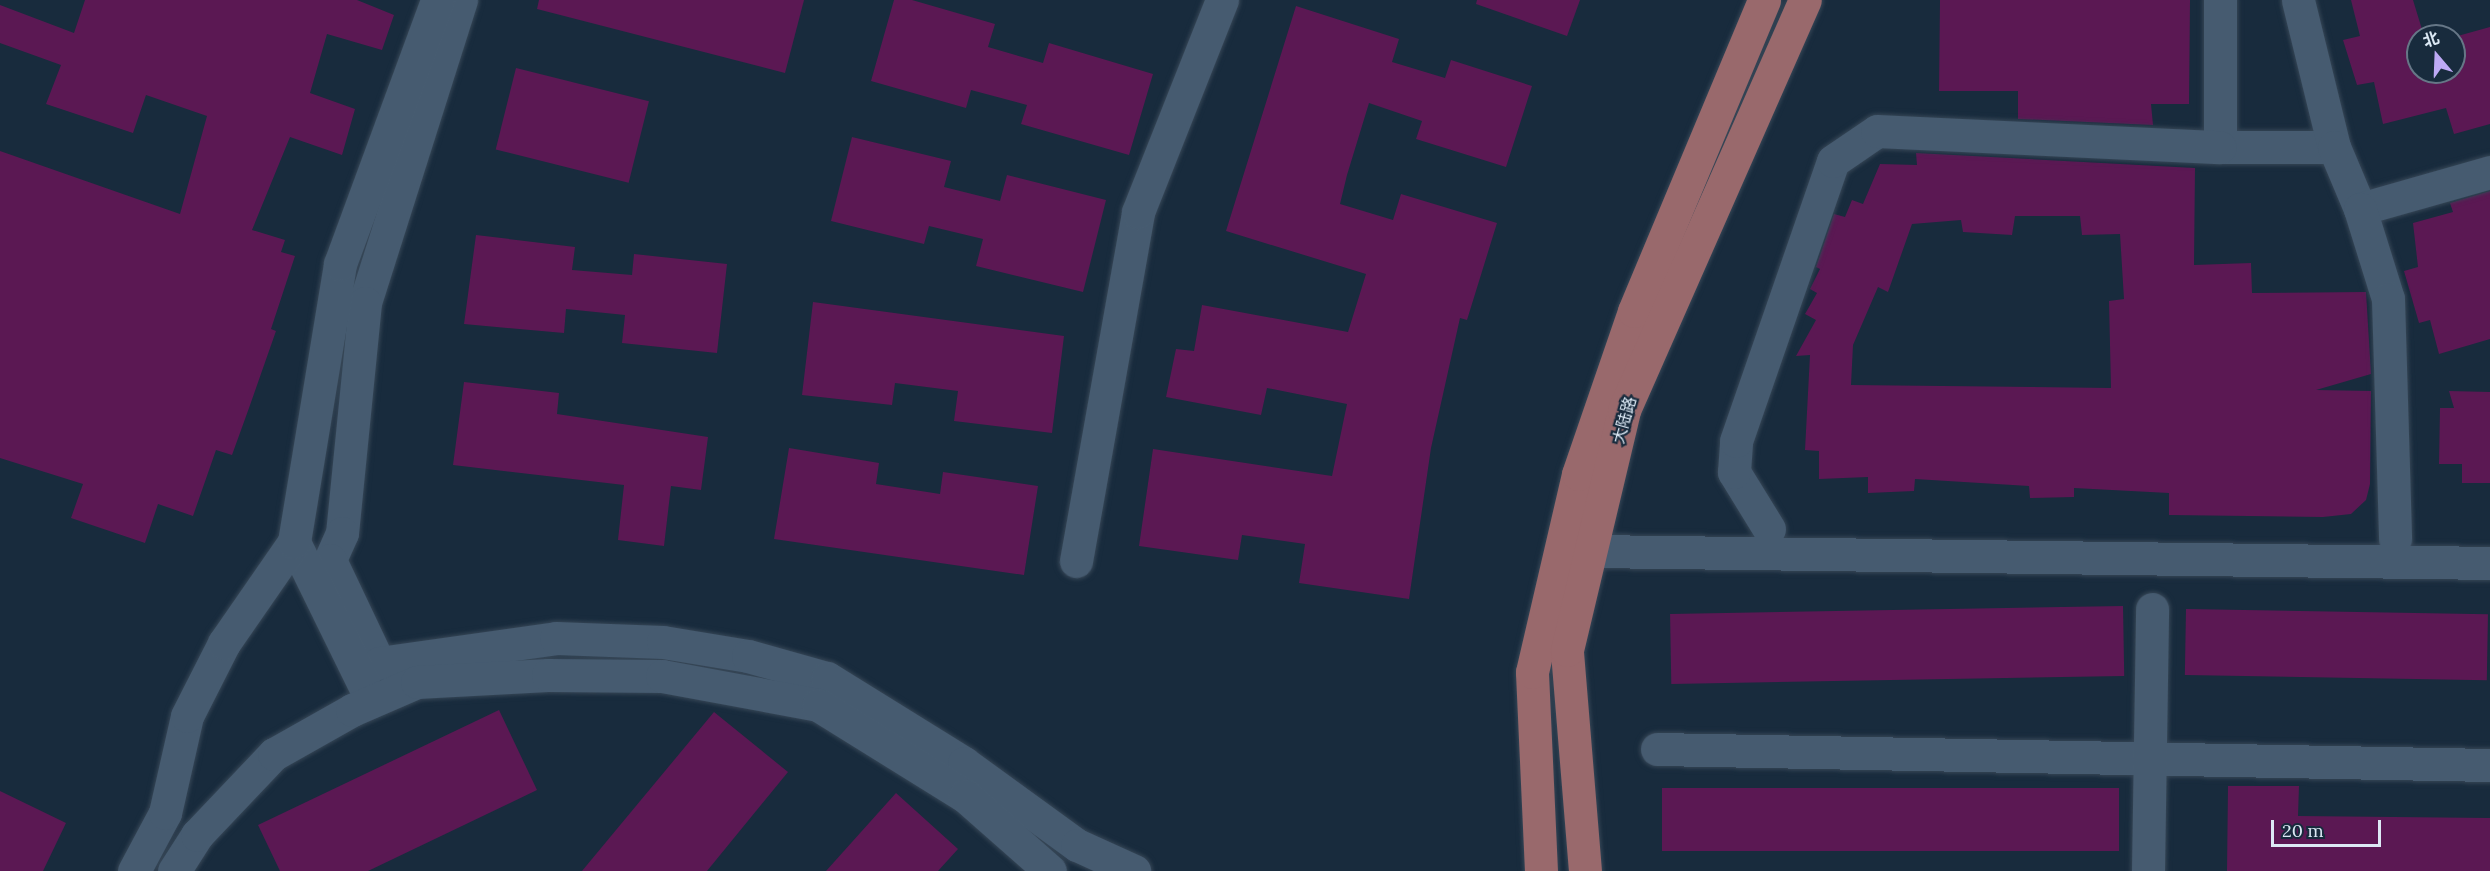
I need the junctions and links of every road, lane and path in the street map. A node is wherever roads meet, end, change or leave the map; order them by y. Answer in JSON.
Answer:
{"nodes":[{"id":1,"x":437,"y":0,"type":"edge"},
{"id":2,"x":461,"y":0,"type":"edge"},
{"id":3,"x":1222,"y":0,"type":"edge"},
{"id":4,"x":1764,"y":0,"type":"edge"},
{"id":5,"x":1805,"y":0,"type":"edge"},
{"id":6,"x":2220,"y":0,"type":"edge"},
{"id":7,"x":2298,"y":0,"type":"edge"},
{"id":8,"x":2220,"y":147,"type":"junction"},
{"id":9,"x":2334,"y":147,"type":"junction"},
{"id":10,"x":2490,"y":172,"type":"edge"},
{"id":11,"x":2360,"y":209,"type":"junction"},
{"id":12,"x":1769,"y":529,"type":"dead end"},
{"id":13,"x":2395,"y":538,"type":"dead end"},
{"id":14,"x":294,"y":542,"type":"junction"},
{"id":15,"x":1591,"y":551,"type":"junction"},
{"id":16,"x":1076,"y":561,"type":"dead end"},
{"id":17,"x":2490,"y":562,"type":"edge"},
{"id":18,"x":2152,"y":609,"type":"dead end"},
{"id":19,"x":372,"y":701,"type":"junction"},
{"id":20,"x":1657,"y":749,"type":"dead end"},
{"id":21,"x":2147,"y":759,"type":"junction"},
{"id":22,"x":2490,"y":765,"type":"edge"},
{"id":23,"x":1069,"y":858,"type":"edge"},
{"id":24,"x":134,"y":871,"type":"edge"},
{"id":25,"x":174,"y":871,"type":"edge"},
{"id":26,"x":1050,"y":871,"type":"edge"},
{"id":27,"x":1134,"y":871,"type":"edge"},
{"id":28,"x":1541,"y":871,"type":"edge"},
{"id":29,"x":1585,"y":871,"type":"edge"},
{"id":30,"x":2148,"y":871,"type":"edge"}],
"edges":[{"from":1,"to":14,"type":"street"},
{"from":2,"to":23,"type":"street"},
{"from":3,"to":16,"type":"street"},
{"from":4,"to":28,"type":"main road","name":"大陆路"},
{"from":5,"to":15,"type":"main road","name":"大陆路"},
{"from":6,"to":8,"type":"street"},
{"from":7,"to":9,"type":"street"},
{"from":8,"to":9,"type":"street"},
{"from":8,"to":12,"type":"street"},
{"from":9,"to":11,"type":"street"},
{"from":10,"to":11,"type":"street"},
{"from":11,"to":13,"type":"street"},
{"from":14,"to":19,"type":"street"},
{"from":14,"to":24,"type":"street"},
{"from":15,"to":17,"type":"street"},
{"from":15,"to":29,"type":"main road","name":"大陆路"},
{"from":18,"to":21,"type":"street"},
{"from":19,"to":25,"type":"street"},
{"from":19,"to":26,"type":"street"},
{"from":20,"to":21,"type":"street"},
{"from":21,"to":22,"type":"street"},
{"from":21,"to":30,"type":"street"},
{"from":23,"to":27,"type":"street"}]}
